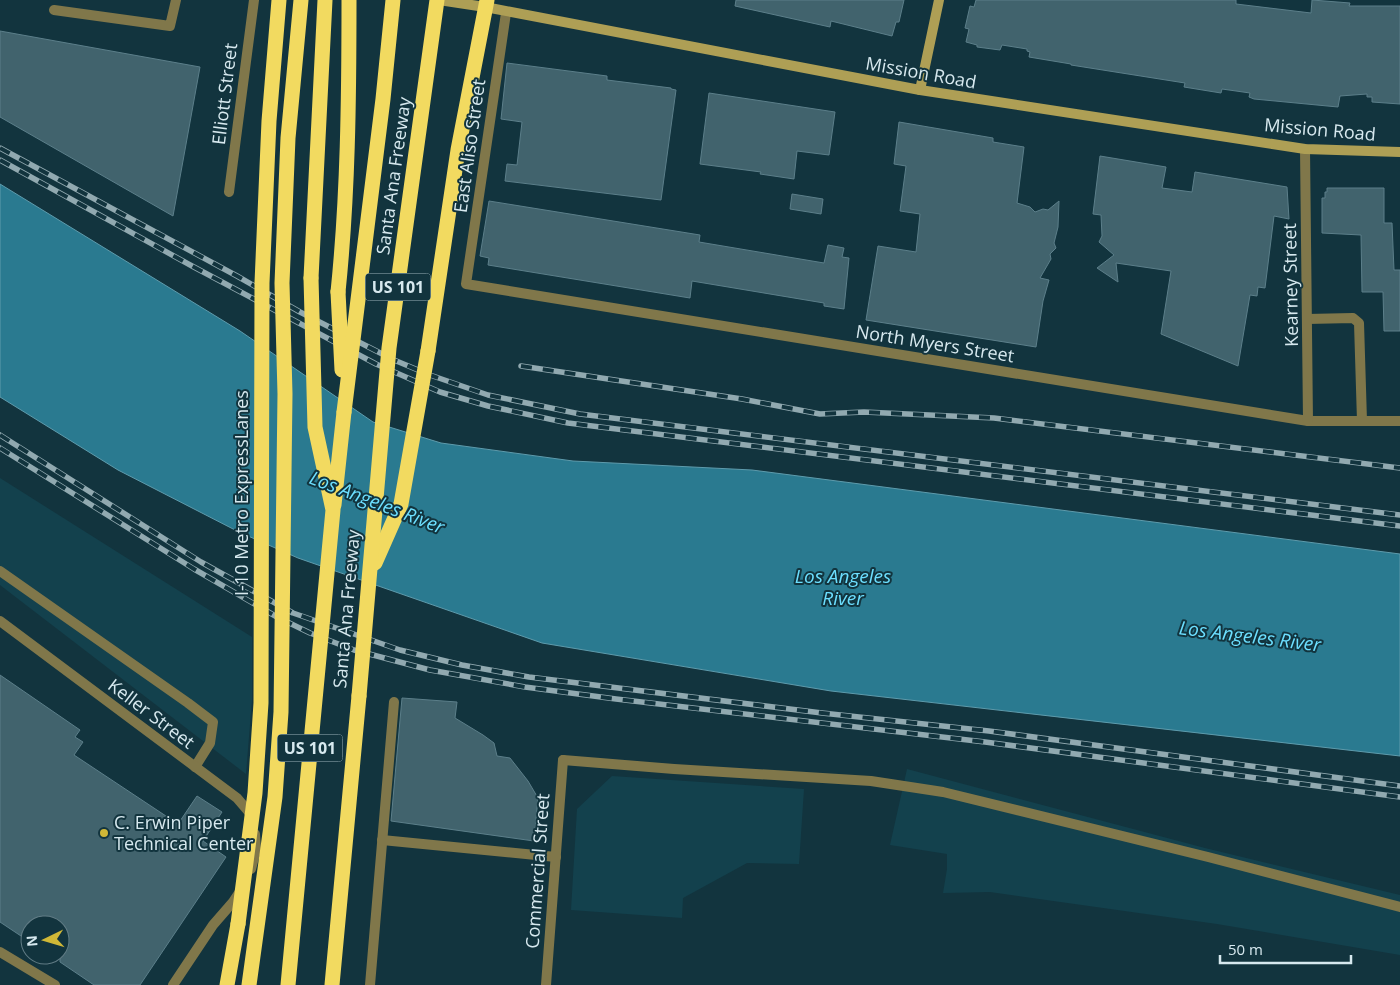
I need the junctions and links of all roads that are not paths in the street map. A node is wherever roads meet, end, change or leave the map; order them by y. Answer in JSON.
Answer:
{"nodes":[{"id":1,"x":176,"y":0,"type":"edge"},
{"id":2,"x":254,"y":0,"type":"edge"},
{"id":3,"x":279,"y":0,"type":"edge"},
{"id":4,"x":300,"y":0,"type":"edge"},
{"id":5,"x":325,"y":0,"type":"edge"},
{"id":6,"x":349,"y":0,"type":"edge"},
{"id":7,"x":393,"y":0,"type":"edge"},
{"id":8,"x":438,"y":0,"type":"edge"},
{"id":9,"x":939,"y":0,"type":"edge"},
{"id":10,"x":486,"y":4,"type":"edge"},
{"id":11,"x":54,"y":10,"type":"dead end"},
{"id":12,"x":506,"y":13,"type":"junction"},
{"id":13,"x":920,"y":90,"type":"junction"},
{"id":14,"x":1305,"y":149,"type":"junction"},
{"id":15,"x":1400,"y":152,"type":"edge"},
{"id":16,"x":229,"y":192,"type":"dead end"},
{"id":17,"x":466,"y":284,"type":"joint"},
{"id":18,"x":1307,"y":319,"type":"junction"},
{"id":19,"x":344,"y":412,"type":"junction"},
{"id":20,"x":1308,"y":421,"type":"junction"},
{"id":21,"x":1362,"y":421,"type":"junction"},
{"id":22,"x":1400,"y":421,"type":"edge"},
{"id":23,"x":333,"y":510,"type":"junction"},
{"id":24,"x":0,"y":571,"type":"edge"},
{"id":25,"x":369,"y":576,"type":"junction"},
{"id":26,"x":0,"y":621,"type":"edge"},
{"id":27,"x":394,"y":702,"type":"dead end"},
{"id":28,"x":195,"y":767,"type":"junction"},
{"id":29,"x":382,"y":840,"type":"junction"},
{"id":30,"x":556,"y":857,"type":"junction"},
{"id":31,"x":1400,"y":906,"type":"edge"},
{"id":32,"x":0,"y":952,"type":"edge"},
{"id":33,"x":55,"y":985,"type":"edge"},
{"id":34,"x":173,"y":985,"type":"edge"},
{"id":35,"x":227,"y":985,"type":"edge"},
{"id":36,"x":249,"y":985,"type":"edge"},
{"id":37,"x":288,"y":985,"type":"edge"},
{"id":38,"x":332,"y":985,"type":"edge"},
{"id":39,"x":370,"y":985,"type":"edge"},
{"id":40,"x":546,"y":985,"type":"edge"}],
"edges":[{"from":1,"to":11,"type":"street"},
{"from":2,"to":16,"type":"street","name":"Elliott Street"},
{"from":3,"to":35,"type":"highway","name":"I-10 Metro ExpressLanes","bridge":true},
{"from":4,"to":36,"type":"highway","bridge":true},
{"from":5,"to":23,"type":"highway","bridge":true},
{"from":6,"to":19,"type":"highway","bridge":true},
{"from":7,"to":19,"type":"highway","name":"Santa Ana Freeway","number":"US 101","bridge":true},
{"from":8,"to":10,"type":"main road","name":"Mission Road"},
{"from":8,"to":25,"type":"highway","name":"Santa Ana Freeway","number":"US 101","bridge":true},
{"from":9,"to":13,"type":"main road"},
{"from":10,"to":12,"type":"main road","name":"Mission Road"},
{"from":10,"to":25,"type":"highway","bridge":true},
{"from":12,"to":13,"type":"main road","name":"Mission Road"},
{"from":12,"to":17,"type":"street","name":"East Aliso Street"},
{"from":13,"to":14,"type":"main road","name":"Mission Road"},
{"from":14,"to":15,"type":"main road","name":"Mission Road"},
{"from":14,"to":18,"type":"street","name":"Kearney Street"},
{"from":17,"to":20,"type":"street","name":"North Myers Street"},
{"from":18,"to":20,"type":"street","name":"Kearney Street"},
{"from":18,"to":21,"type":"street"},
{"from":19,"to":23,"type":"highway","name":"Santa Ana Freeway","number":"US 101","bridge":true},
{"from":20,"to":21,"type":"street","name":"North Myers Street"},
{"from":21,"to":22,"type":"street","name":"North Myers Street"},
{"from":23,"to":37,"type":"highway","name":"Santa Ana Freeway","number":"US 101","bridge":true},
{"from":24,"to":28,"type":"street"},
{"from":25,"to":38,"type":"highway","name":"Santa Ana Freeway","number":"US 101","bridge":true},
{"from":26,"to":28,"type":"street","name":"Keller Street"},
{"from":27,"to":29,"type":"street"},
{"from":28,"to":34,"type":"street","name":"Keller Street"},
{"from":29,"to":30,"type":"street"},
{"from":29,"to":39,"type":"street"},
{"from":30,"to":31,"type":"street","name":"Commercial Street"},
{"from":30,"to":40,"type":"street","name":"Commercial Street"},
{"from":32,"to":33,"type":"street"}]}
